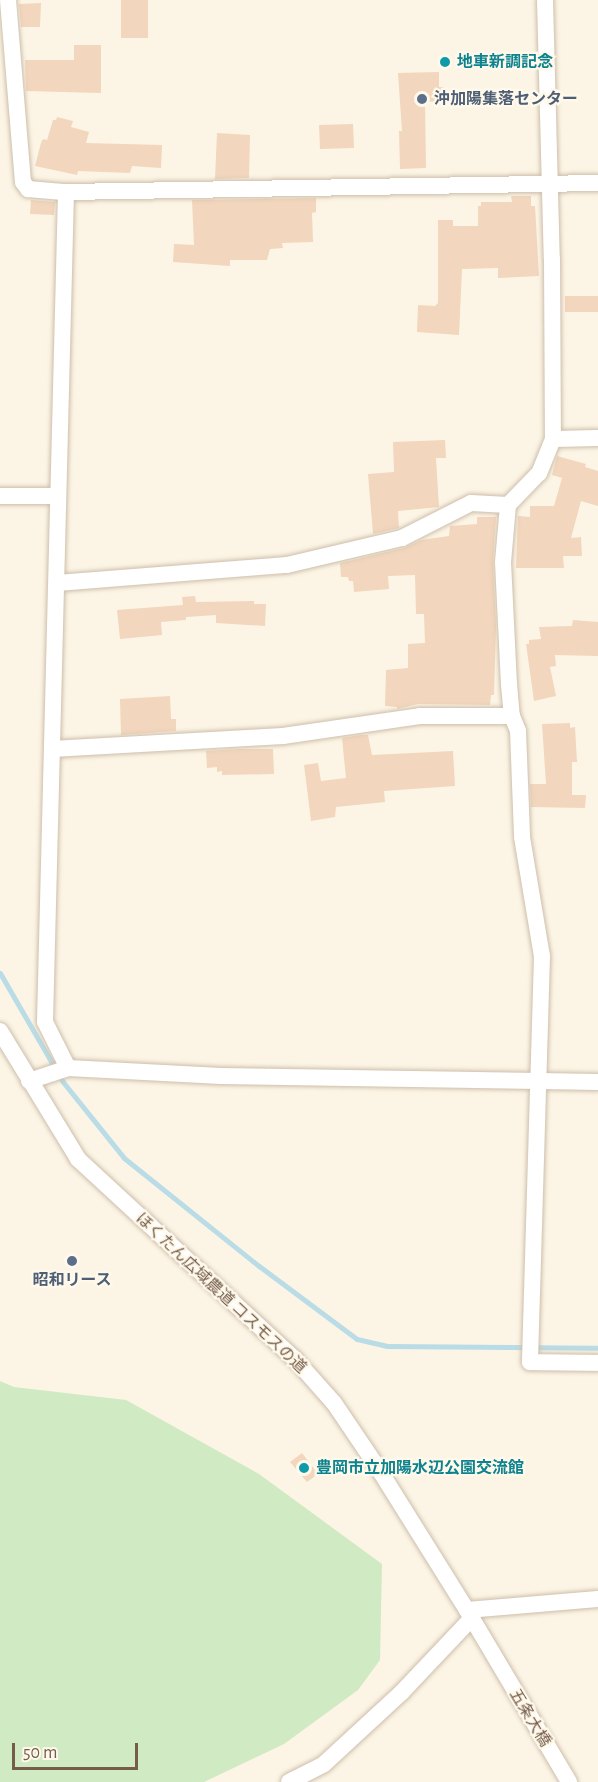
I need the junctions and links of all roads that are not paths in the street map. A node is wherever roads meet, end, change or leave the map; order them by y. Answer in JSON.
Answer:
{"nodes":[{"id":1,"x":8,"y":0,"type":"edge"},
{"id":2,"x":545,"y":0,"type":"edge"},
{"id":3,"x":598,"y":183,"type":"edge"},
{"id":4,"x":548,"y":184,"type":"junction"},
{"id":5,"x":66,"y":192,"type":"junction"},
{"id":6,"x":598,"y":438,"type":"edge"},
{"id":7,"x":553,"y":440,"type":"junction"},
{"id":8,"x":0,"y":496,"type":"edge"},
{"id":9,"x":58,"y":496,"type":"junction"},
{"id":10,"x":508,"y":505,"type":"junction"},
{"id":11,"x":57,"y":583,"type":"junction"},
{"id":12,"x":512,"y":716,"type":"junction"},
{"id":13,"x":52,"y":749,"type":"junction"},
{"id":14,"x":0,"y":1031,"type":"edge"},
{"id":15,"x":68,"y":1068,"type":"junction"},
{"id":16,"x":537,"y":1080,"type":"junction"},
{"id":17,"x":29,"y":1081,"type":"junction"},
{"id":18,"x":598,"y":1082,"type":"edge"},
{"id":19,"x":598,"y":1363,"type":"edge"},
{"id":20,"x":598,"y":1599,"type":"edge"},
{"id":21,"x":469,"y":1614,"type":"junction"},
{"id":22,"x":491,"y":1654,"type":"joint"},
{"id":23,"x":289,"y":1782,"type":"edge"},
{"id":24,"x":569,"y":1782,"type":"edge"}],
"edges":[{"from":1,"to":5,"type":"street"},
{"from":2,"to":4,"type":"street"},
{"from":3,"to":4,"type":"street"},
{"from":4,"to":5,"type":"street"},
{"from":4,"to":7,"type":"street"},
{"from":5,"to":9,"type":"street"},
{"from":6,"to":7,"type":"street"},
{"from":7,"to":10,"type":"street"},
{"from":8,"to":9,"type":"street"},
{"from":9,"to":11,"type":"street"},
{"from":10,"to":11,"type":"street"},
{"from":10,"to":12,"type":"street"},
{"from":11,"to":13,"type":"street"},
{"from":12,"to":13,"type":"street"},
{"from":12,"to":16,"type":"street"},
{"from":13,"to":15,"type":"street"},
{"from":14,"to":17,"type":"street","name":"ほくたん広域農道 コスモスの道"},
{"from":15,"to":16,"type":"street"},
{"from":15,"to":17,"type":"street"},
{"from":16,"to":18,"type":"street"},
{"from":16,"to":19,"type":"street"},
{"from":17,"to":21,"type":"street","name":"ほくたん広域農道 コスモスの道"},
{"from":20,"to":21,"type":"street"},
{"from":21,"to":22,"type":"street","name":"ほくたん広域農道 コスモスの道"},
{"from":21,"to":23,"type":"street"},
{"from":22,"to":24,"type":"street","name":"五条大橋"}]}
